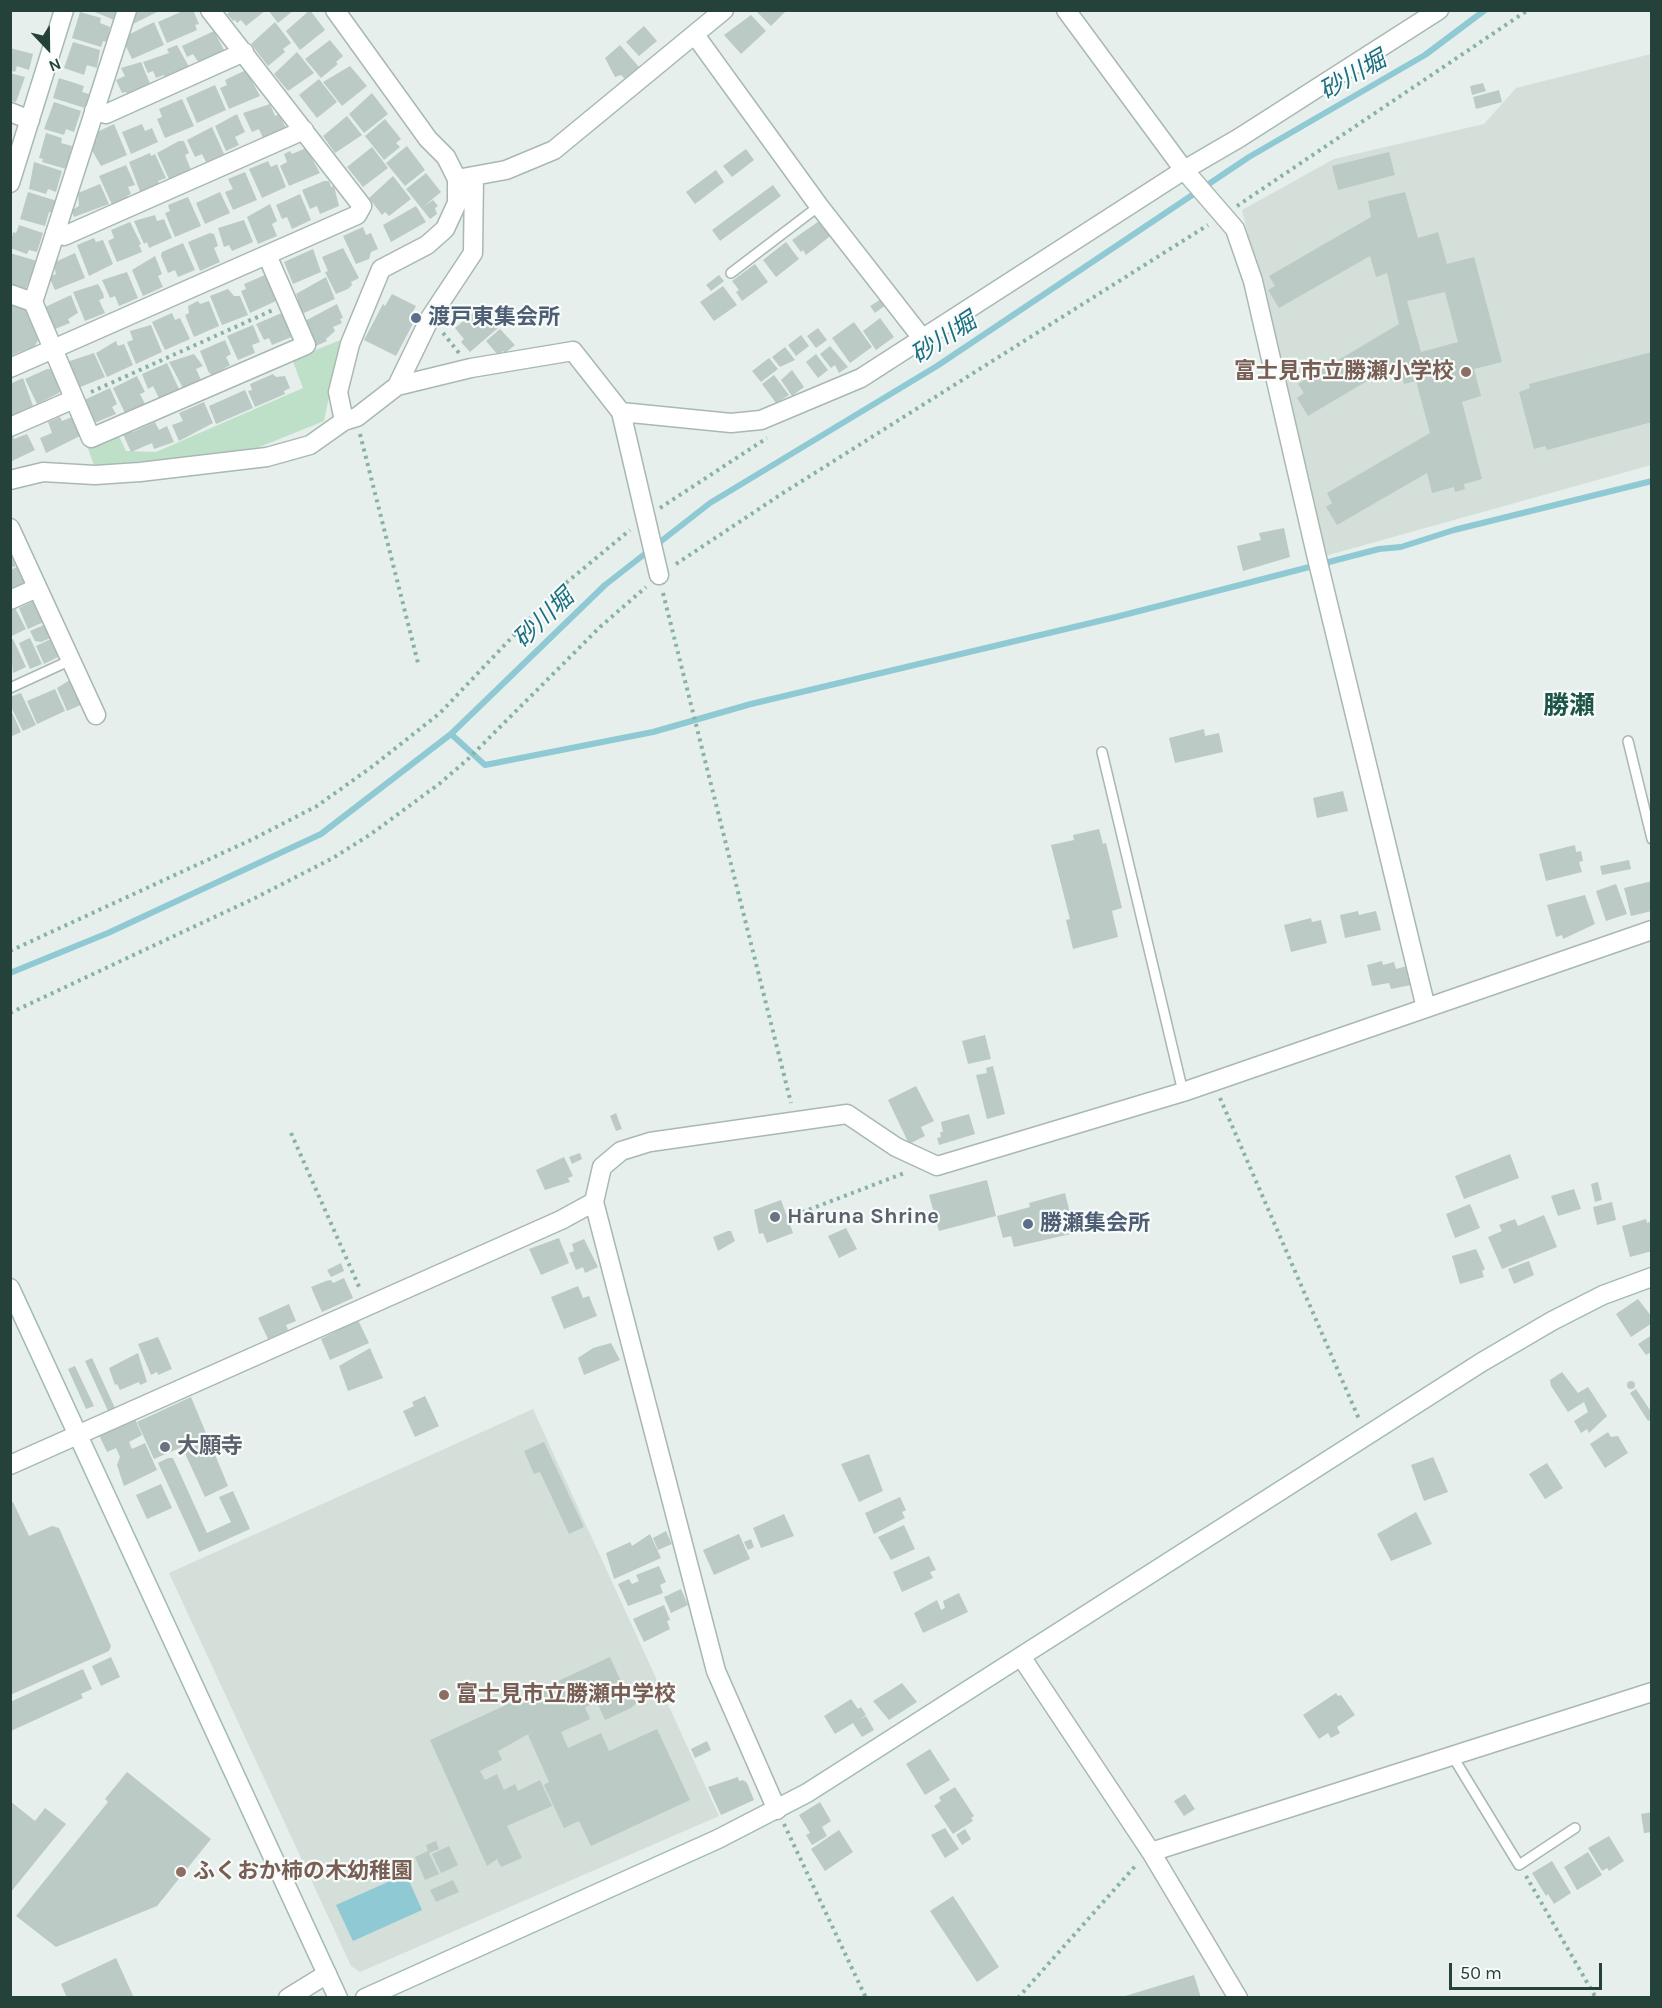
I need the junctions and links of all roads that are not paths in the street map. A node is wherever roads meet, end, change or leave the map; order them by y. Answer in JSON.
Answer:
{"nodes":[{"id":1,"x":64,"y":10,"type":"edge"},
{"id":2,"x":127,"y":10,"type":"edge"},
{"id":3,"x":210,"y":10,"type":"edge"},
{"id":4,"x":724,"y":10,"type":"edge"},
{"id":5,"x":1066,"y":10,"type":"edge"},
{"id":6,"x":1439,"y":10,"type":"edge"},
{"id":7,"x":338,"y":12,"type":"edge"},
{"id":8,"x":695,"y":36,"type":"junction"},
{"id":9,"x":244,"y":52,"type":"junction"},
{"id":10,"x":94,"y":111,"type":"junction"},
{"id":11,"x":10,"y":112,"type":"edge"},
{"id":12,"x":30,"y":120,"type":"junction"},
{"id":13,"x":304,"y":130,"type":"junction"},
{"id":14,"x":1184,"y":170,"type":"junction"},
{"id":15,"x":466,"y":178,"type":"junction"},
{"id":16,"x":10,"y":183,"type":"edge"},
{"id":17,"x":819,"y":206,"type":"junction"},
{"id":18,"x":55,"y":233,"type":"junction"},
{"id":19,"x":267,"y":255,"type":"junction"},
{"id":20,"x":731,"y":273,"type":"dead end"},
{"id":21,"x":10,"y":294,"type":"edge"},
{"id":22,"x":33,"y":302,"type":"junction"},
{"id":23,"x":922,"y":338,"type":"junction"},
{"id":24,"x":52,"y":349,"type":"junction"},
{"id":25,"x":10,"y":368,"type":"edge"},
{"id":26,"x":397,"y":386,"type":"junction"},
{"id":27,"x":74,"y":399,"type":"junction"},
{"id":28,"x":621,"y":412,"type":"junction"},
{"id":29,"x":350,"y":419,"type":"junction"},
{"id":30,"x":10,"y":427,"type":"edge"},
{"id":31,"x":10,"y":480,"type":"edge"},
{"id":32,"x":10,"y":528,"type":"edge"},
{"id":33,"x":659,"y":575,"type":"road end"},
{"id":34,"x":37,"y":588,"type":"junction"},
{"id":35,"x":10,"y":600,"type":"edge"},
{"id":36,"x":71,"y":660,"type":"junction"},
{"id":37,"x":10,"y":688,"type":"edge"},
{"id":38,"x":96,"y":715,"type":"dead end"},
{"id":39,"x":1628,"y":741,"type":"dead end"},
{"id":40,"x":1102,"y":752,"type":"dead end"},
{"id":41,"x":1652,"y":838,"type":"edge"},
{"id":42,"x":1652,"y":930,"type":"edge"},
{"id":43,"x":1426,"y":1008,"type":"junction"},
{"id":44,"x":1183,"y":1092,"type":"junction"},
{"id":45,"x":594,"y":1202,"type":"junction"},
{"id":46,"x":1652,"y":1277,"type":"edge"},
{"id":47,"x":10,"y":1288,"type":"edge"},
{"id":48,"x":77,"y":1434,"type":"junction"},
{"id":49,"x":10,"y":1465,"type":"edge"},
{"id":50,"x":1022,"y":1658,"type":"junction"},
{"id":51,"x":1652,"y":1692,"type":"edge"},
{"id":52,"x":1453,"y":1757,"type":"junction"},
{"id":53,"x":777,"y":1810,"type":"junction"},
{"id":54,"x":1575,"y":1828,"type":"dead end"},
{"id":55,"x":1151,"y":1852,"type":"junction"},
{"id":56,"x":327,"y":1974,"type":"junction"},
{"id":57,"x":288,"y":1998,"type":"edge"},
{"id":58,"x":338,"y":1998,"type":"edge"},
{"id":59,"x":365,"y":1998,"type":"edge"},
{"id":60,"x":1238,"y":1998,"type":"edge"}],
"edges":[{"from":1,"to":12,"type":"street"},
{"from":2,"to":10,"type":"street"},
{"from":3,"to":9,"type":"street"},
{"from":4,"to":8,"type":"street"},
{"from":5,"to":14,"type":"street"},
{"from":6,"to":14,"type":"street"},
{"from":7,"to":15,"type":"street"},
{"from":8,"to":15,"type":"street"},
{"from":8,"to":17,"type":"street"},
{"from":9,"to":10,"type":"street"},
{"from":9,"to":13,"type":"street"},
{"from":10,"to":18,"type":"street"},
{"from":11,"to":12,"type":"street"},
{"from":12,"to":16,"type":"street"},
{"from":13,"to":18,"type":"street"},
{"from":13,"to":19,"type":"street"},
{"from":14,"to":23,"type":"street"},
{"from":14,"to":43,"type":"street"},
{"from":15,"to":26,"type":"street"},
{"from":15,"to":29,"type":"street"},
{"from":17,"to":20,"type":"lane"},
{"from":17,"to":23,"type":"street"},
{"from":18,"to":22,"type":"street"},
{"from":19,"to":24,"type":"street"},
{"from":19,"to":27,"type":"street"},
{"from":21,"to":22,"type":"street"},
{"from":22,"to":24,"type":"street"},
{"from":23,"to":28,"type":"street"},
{"from":24,"to":25,"type":"street"},
{"from":24,"to":27,"type":"street"},
{"from":26,"to":28,"type":"street"},
{"from":26,"to":29,"type":"street"},
{"from":27,"to":30,"type":"street"},
{"from":28,"to":33,"type":"street"},
{"from":29,"to":31,"type":"street"},
{"from":32,"to":34,"type":"street"},
{"from":34,"to":35,"type":"street"},
{"from":34,"to":36,"type":"street"},
{"from":36,"to":37,"type":"lane"},
{"from":36,"to":38,"type":"street"},
{"from":39,"to":41,"type":"lane"},
{"from":40,"to":44,"type":"lane"},
{"from":42,"to":43,"type":"street"},
{"from":43,"to":44,"type":"street"},
{"from":44,"to":45,"type":"street"},
{"from":45,"to":48,"type":"street"},
{"from":45,"to":53,"type":"street"},
{"from":46,"to":50,"type":"street"},
{"from":47,"to":48,"type":"street"},
{"from":48,"to":49,"type":"street"},
{"from":48,"to":56,"type":"street"},
{"from":50,"to":53,"type":"street"},
{"from":50,"to":55,"type":"street"},
{"from":51,"to":52,"type":"street"},
{"from":52,"to":54,"type":"lane"},
{"from":52,"to":55,"type":"street"},
{"from":53,"to":59,"type":"street"},
{"from":55,"to":60,"type":"street"},
{"from":56,"to":57,"type":"street"},
{"from":56,"to":58,"type":"street"}]}
